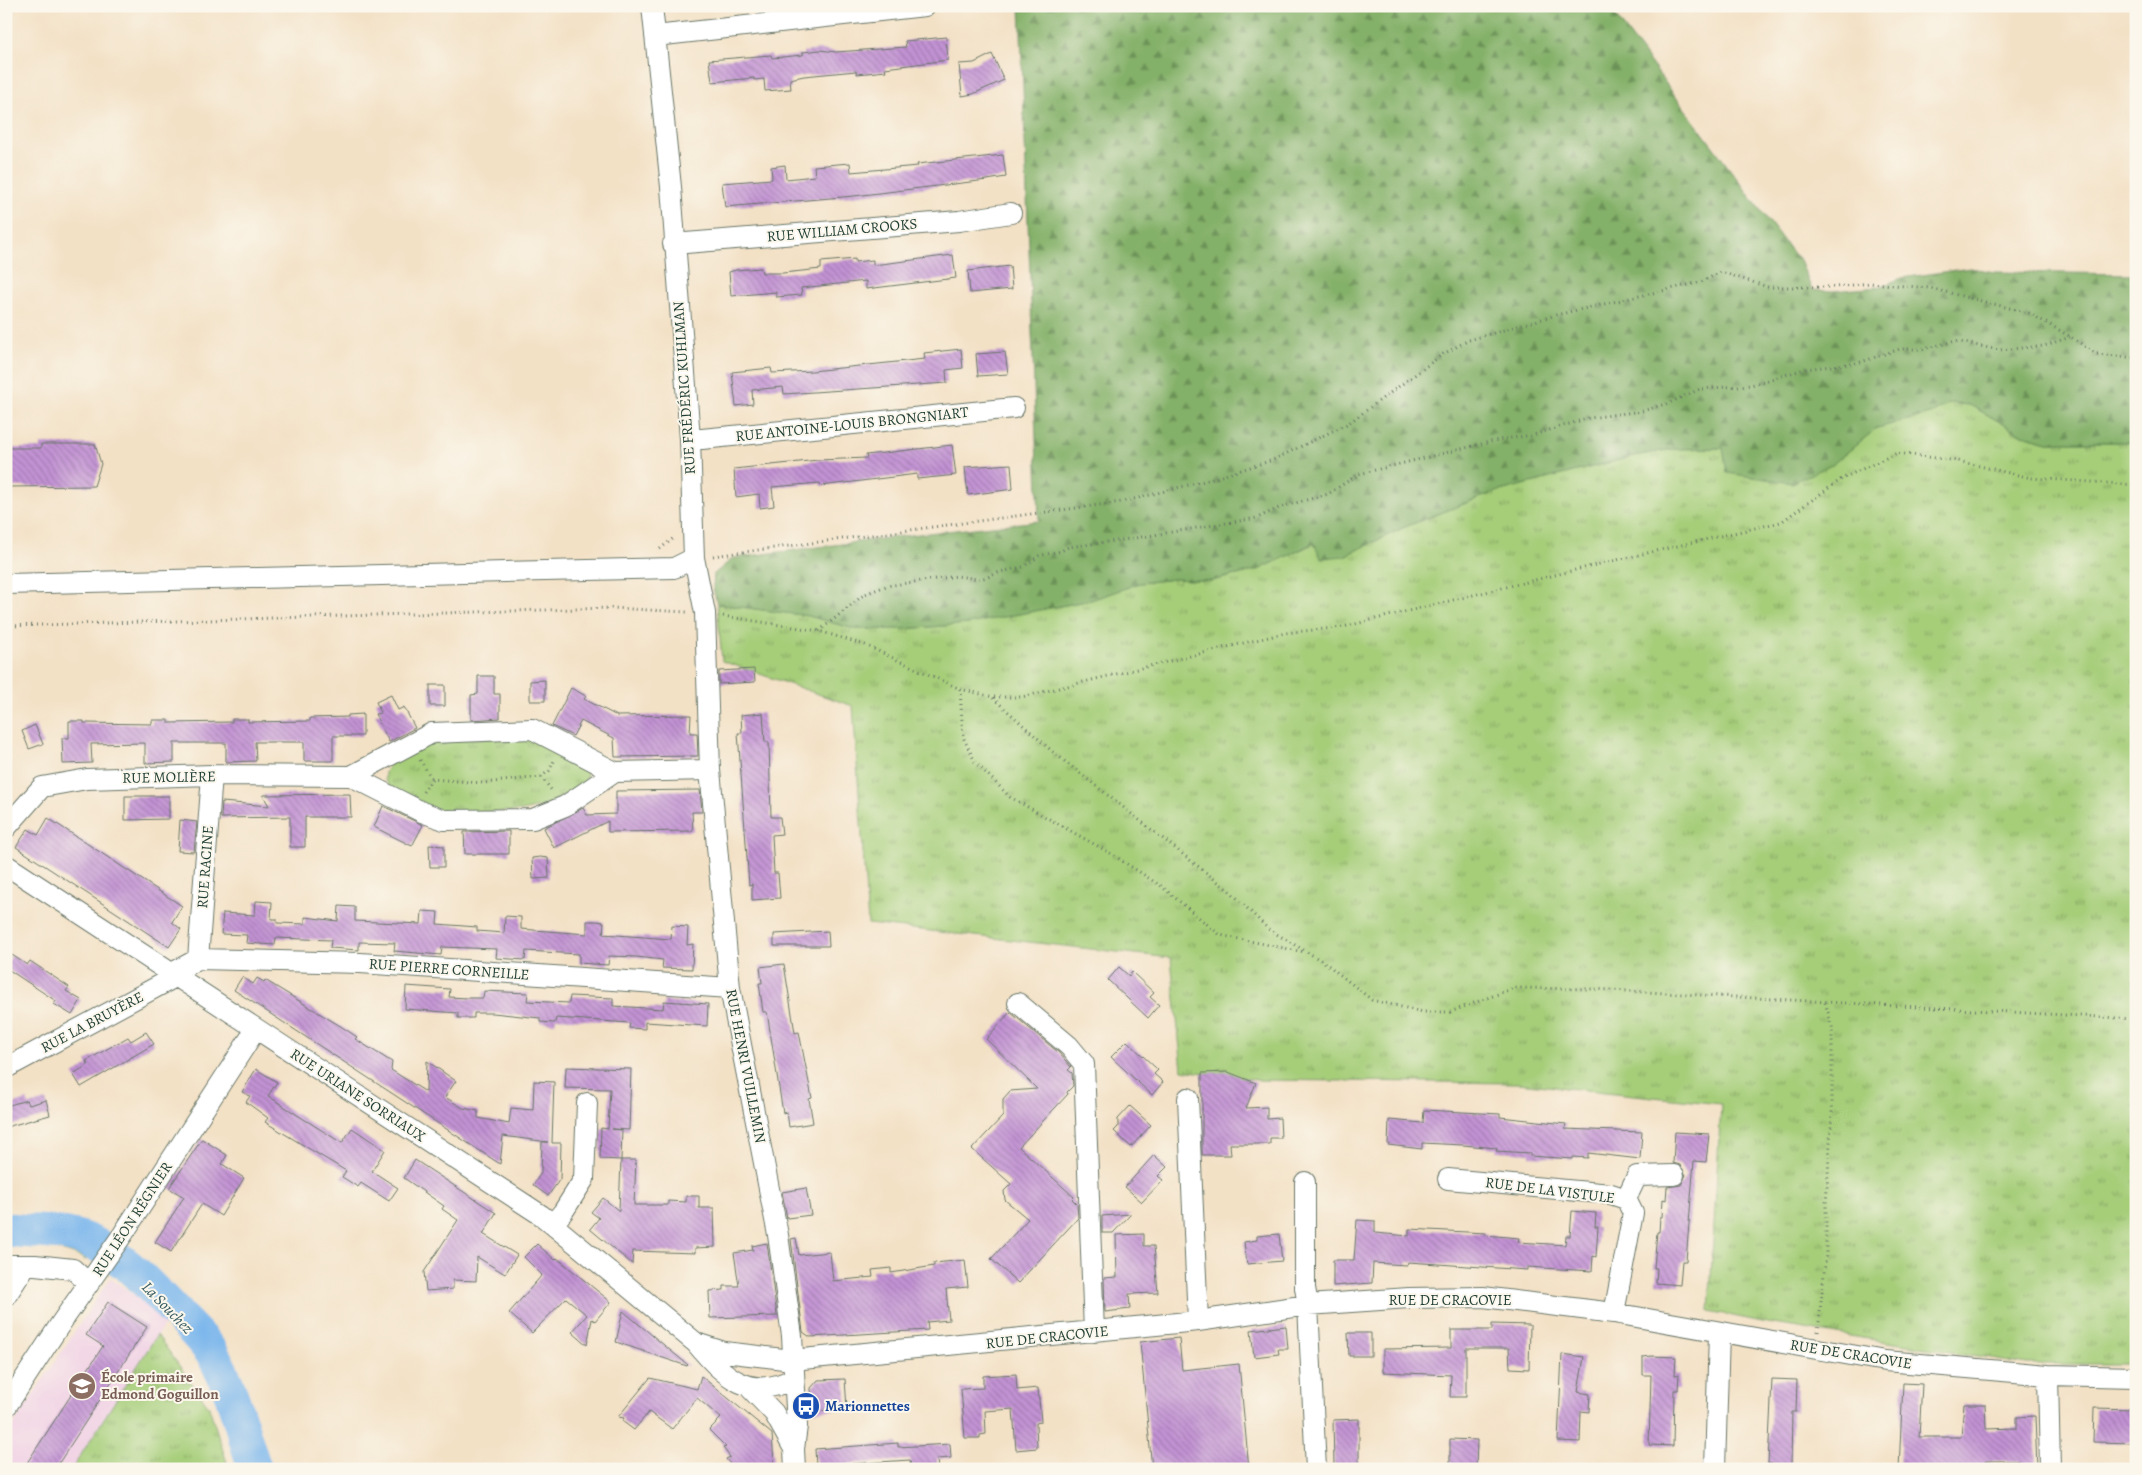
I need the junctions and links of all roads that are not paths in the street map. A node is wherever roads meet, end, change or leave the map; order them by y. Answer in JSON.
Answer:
{"nodes":[{"id":1,"x":652,"y":6,"type":"edge"},
{"id":2,"x":924,"y":6,"type":"edge"},
{"id":3,"x":654,"y":36,"type":"junction"},
{"id":4,"x":1010,"y":213,"type":"dead end"},
{"id":5,"x":674,"y":244,"type":"junction"},
{"id":6,"x":1014,"y":408,"type":"dead end"},
{"id":7,"x":690,"y":439,"type":"junction"},
{"id":8,"x":694,"y":558,"type":"junction"},
{"id":9,"x":6,"y":584,"type":"edge"},
{"id":10,"x":710,"y":770,"type":"junction"},
{"id":11,"x":615,"y":772,"type":"junction"},
{"id":12,"x":212,"y":775,"type":"junction"},
{"id":13,"x":351,"y":776,"type":"junction"},
{"id":14,"x":6,"y":828,"type":"edge"},
{"id":15,"x":6,"y":866,"type":"edge"},
{"id":16,"x":198,"y":959,"type":"junction"},
{"id":17,"x":175,"y":975,"type":"junction"},
{"id":18,"x":730,"y":988,"type":"junction"},
{"id":19,"x":1018,"y":1003,"type":"dead end"},
{"id":20,"x":256,"y":1029,"type":"junction"},
{"id":21,"x":6,"y":1068,"type":"edge"},
{"id":22,"x":1188,"y":1098,"type":"dead end"},
{"id":23,"x":587,"y":1103,"type":"dead end"},
{"id":24,"x":1674,"y":1174,"type":"dead end"},
{"id":25,"x":1448,"y":1179,"type":"dead end"},
{"id":26,"x":1304,"y":1182,"type":"dead end"},
{"id":27,"x":1626,"y":1199,"type":"junction"},
{"id":28,"x":553,"y":1224,"type":"junction"},
{"id":29,"x":16,"y":1265,"type":"edge"},
{"id":30,"x":94,"y":1277,"type":"junction"},
{"id":31,"x":6,"y":1296,"type":"edge"},
{"id":32,"x":1308,"y":1305,"type":"junction"},
{"id":33,"x":1614,"y":1313,"type":"junction"},
{"id":34,"x":1198,"y":1322,"type":"junction"},
{"id":35,"x":1094,"y":1332,"type":"junction"},
{"id":36,"x":1719,"y":1333,"type":"junction"},
{"id":37,"x":696,"y":1344,"type":"junction"},
{"id":38,"x":788,"y":1365,"type":"junction"},
{"id":39,"x":2048,"y":1374,"type":"junction"},
{"id":40,"x":2136,"y":1377,"type":"edge"},
{"id":41,"x":750,"y":1388,"type":"junction"},
{"id":42,"x":6,"y":1407,"type":"edge"},
{"id":43,"x":794,"y":1459,"type":"edge"},
{"id":44,"x":1316,"y":1469,"type":"edge"},
{"id":45,"x":1715,"y":1469,"type":"edge"},
{"id":46,"x":2050,"y":1469,"type":"edge"}],
"edges":[{"from":1,"to":3,"type":"street","name":"RUE FRÉDÉRIC KUHLMAN"},
{"from":2,"to":3,"type":"street"},
{"from":3,"to":5,"type":"street","name":"RUE FRÉDÉRIC KUHLMAN"},
{"from":4,"to":5,"type":"street","name":"RUE WILLIAM CROOKS"},
{"from":5,"to":7,"type":"street","name":"RUE FRÉDÉRIC KUHLMAN"},
{"from":6,"to":7,"type":"street","name":"RUE ANTOINE-LOUIS BRONGNIART"},
{"from":7,"to":8,"type":"street","name":"RUE FRÉDÉRIC KUHLMAN"},
{"from":8,"to":9,"type":"street"},
{"from":8,"to":10,"type":"street","name":"RUE FRÉDÉRIC KUHLMAN"},
{"from":10,"to":11,"type":"street","name":"RUE MOLIÈRE"},
{"from":10,"to":18,"type":"street","name":"RUE HENRI VUILLEMIN"},
{"from":11,"to":13,"type":"street","name":"RUE MOLIÈRE"},
{"from":11,"to":13,"type":"street","name":"RUE MOLIÈRE"},
{"from":12,"to":13,"type":"street","name":"RUE MOLIÈRE"},
{"from":12,"to":14,"type":"street","name":"RUE MOLIÈRE"},
{"from":12,"to":16,"type":"street","name":"RUE RACINE"},
{"from":15,"to":17,"type":"street","name":"RUE URIANE SORRIAUX"},
{"from":16,"to":17,"type":"street"},
{"from":16,"to":18,"type":"street","name":"RUE PIERRE CORNEILLE"},
{"from":17,"to":20,"type":"street","name":"RUE URIANE SORRIAUX"},
{"from":17,"to":21,"type":"street","name":"RUE LA BRUYÈRE"},
{"from":18,"to":38,"type":"street","name":"RUE HENRI VUILLEMIN"},
{"from":19,"to":35,"type":"street"},
{"from":20,"to":28,"type":"street","name":"RUE URIANE SORRIAUX"},
{"from":20,"to":30,"type":"street","name":"RUE LÉON RÉGNIER"},
{"from":22,"to":34,"type":"street"},
{"from":23,"to":28,"type":"street"},
{"from":24,"to":27,"type":"street"},
{"from":25,"to":27,"type":"street","name":"RUE DE LA VISTULE"},
{"from":26,"to":32,"type":"street"},
{"from":27,"to":33,"type":"street","name":"RUE DE LA VISTULE"},
{"from":28,"to":37,"type":"street","name":"RUE URIANE SORRIAUX"},
{"from":29,"to":30,"type":"street"},
{"from":29,"to":31,"type":"street"},
{"from":30,"to":42,"type":"street","name":"RUE LÉON RÉGNIER"},
{"from":32,"to":33,"type":"street","name":"RUE DE CRACOVIE"},
{"from":32,"to":34,"type":"street","name":"RUE DE CRACOVIE"},
{"from":32,"to":44,"type":"street"},
{"from":33,"to":36,"type":"street","name":"RUE DE CRACOVIE"},
{"from":34,"to":35,"type":"street","name":"RUE DE CRACOVIE"},
{"from":35,"to":38,"type":"street","name":"RUE DE CRACOVIE"},
{"from":36,"to":39,"type":"street","name":"RUE DE CRACOVIE"},
{"from":36,"to":45,"type":"street"},
{"from":37,"to":38,"type":"street","name":"RUE URIANE SORRIAUX"},
{"from":37,"to":41,"type":"street","name":"RUE URIANE SORRIAUX"},
{"from":38,"to":41,"type":"street"},
{"from":38,"to":41,"type":"street"},
{"from":38,"to":43,"type":"street","name":"RUE HENRI VUILLEMIN"},
{"from":39,"to":40,"type":"street","name":"RUE DE CRACOVIE"},
{"from":39,"to":46,"type":"street"},
{"from":41,"to":43,"type":"street","name":"RUE URIANE SORRIAUX"}]}
